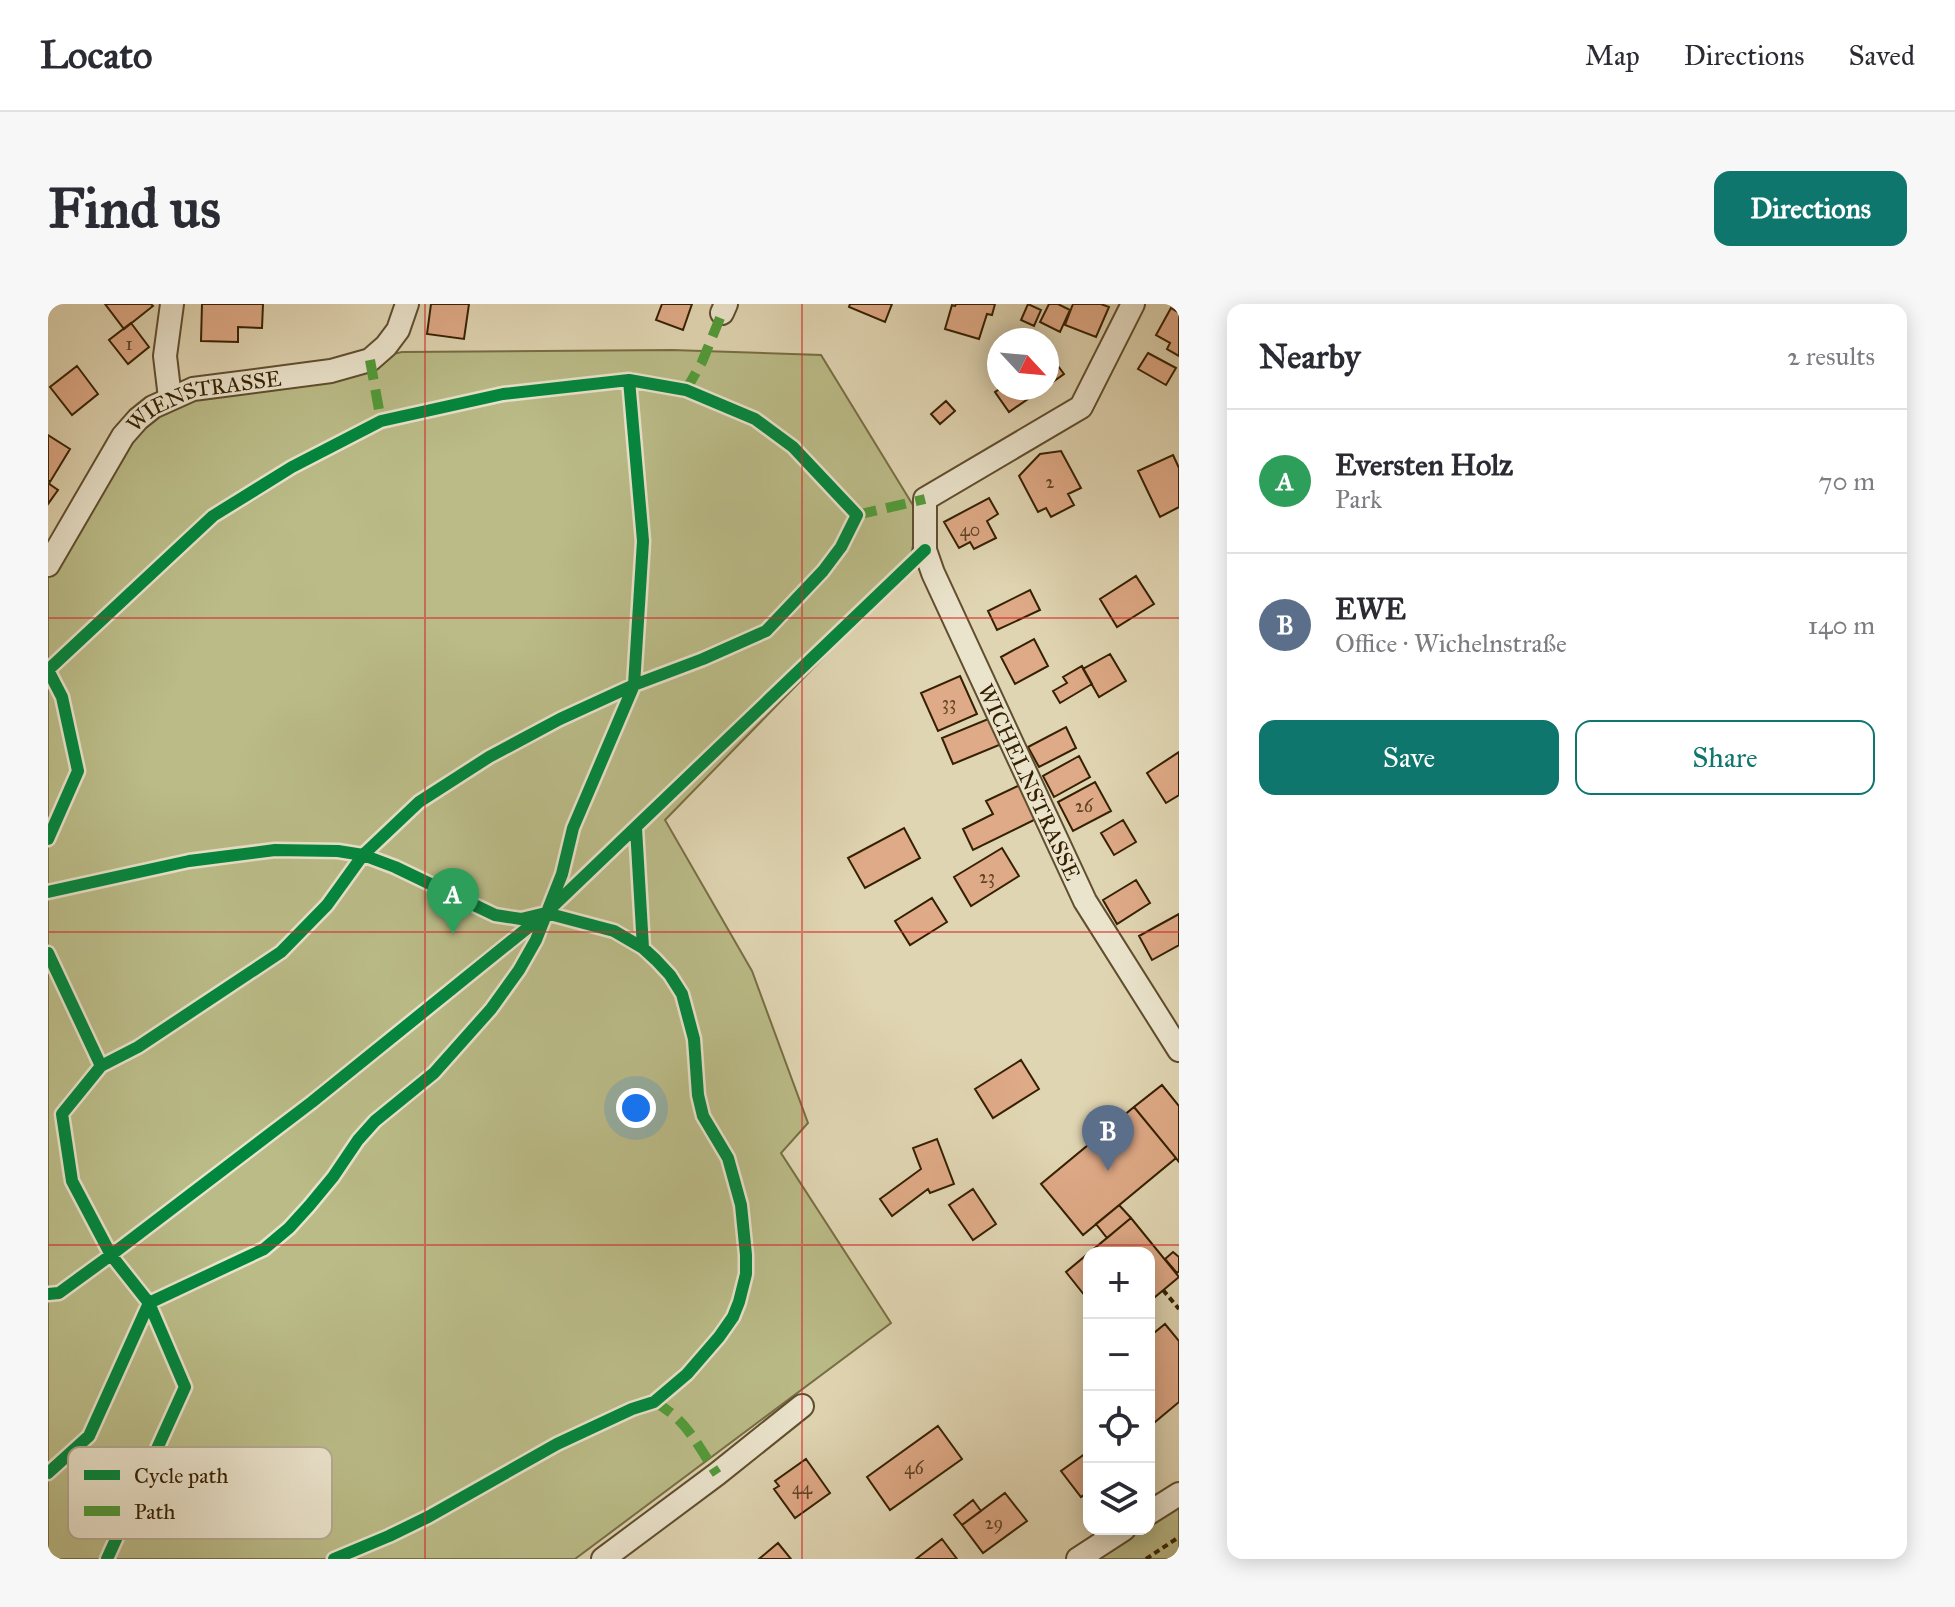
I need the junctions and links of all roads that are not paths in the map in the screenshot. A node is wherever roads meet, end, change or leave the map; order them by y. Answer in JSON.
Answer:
{"nodes":[{"id":1,"x":172,"y":304,"type":"edge"},
{"id":2,"x":407,"y":304,"type":"edge"},
{"id":3,"x":1133,"y":304,"type":"edge"},
{"id":4,"x":170,"y":398,"type":"junction"},
{"id":5,"x":48,"y":565,"type":"edge"},
{"id":6,"x":1179,"y":1050,"type":"edge"},
{"id":7,"x":802,"y":1406,"type":"dead end"},
{"id":8,"x":1179,"y":1494,"type":"edge"},
{"id":9,"x":1155,"y":1509,"type":"edge"},
{"id":10,"x":1115,"y":1535,"type":"edge"},
{"id":11,"x":603,"y":1559,"type":"edge"},
{"id":12,"x":1078,"y":1559,"type":"edge"}],
"edges":[{"from":1,"to":4,"type":"street"},
{"from":2,"to":4,"type":"street","name":"WIENSTRASSE"},
{"from":3,"to":6,"type":"street","name":"WICHELNSTRASSE"},
{"from":4,"to":5,"type":"street","name":"WIENSTRASSE"},
{"from":7,"to":11,"type":"street"},
{"from":8,"to":9,"type":"street"},
{"from":10,"to":12,"type":"street"}]}
